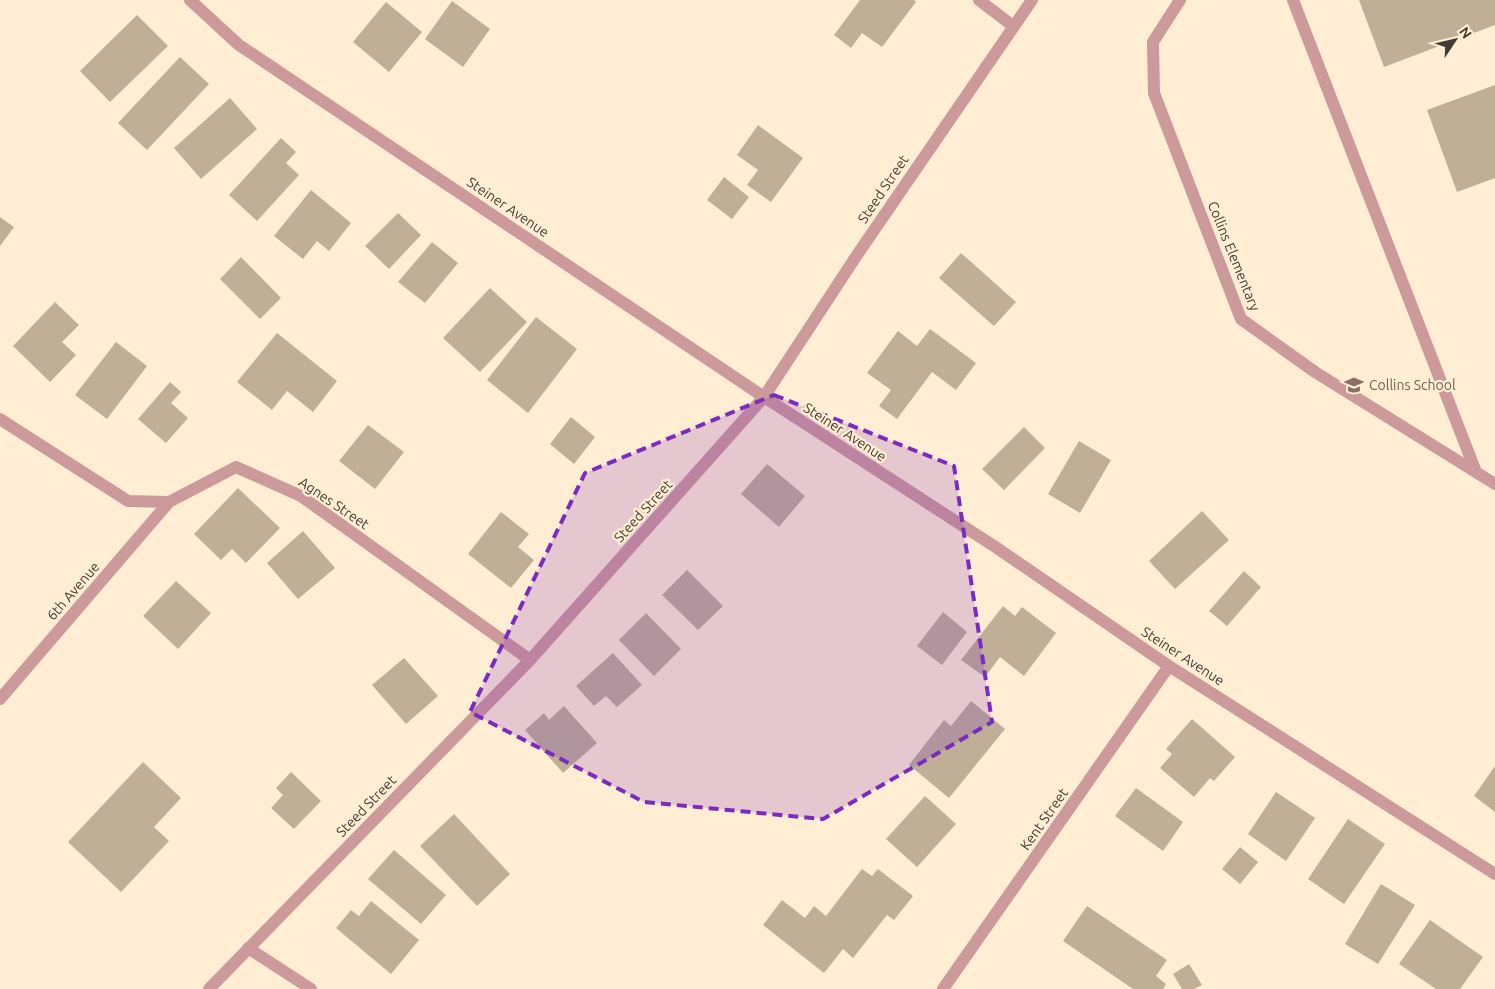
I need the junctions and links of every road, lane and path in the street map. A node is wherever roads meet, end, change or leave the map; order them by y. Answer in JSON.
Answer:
{"nodes":[{"id":1,"x":190,"y":0,"type":"edge"},
{"id":2,"x":978,"y":0,"type":"edge"},
{"id":3,"x":1032,"y":0,"type":"edge"},
{"id":4,"x":1180,"y":0,"type":"edge"},
{"id":5,"x":1293,"y":0,"type":"edge"},
{"id":6,"x":1013,"y":26,"type":"junction"},
{"id":7,"x":764,"y":397,"type":"junction"},
{"id":8,"x":0,"y":419,"type":"edge"},
{"id":9,"x":1476,"y":472,"type":"junction"},
{"id":10,"x":1495,"y":484,"type":"edge"},
{"id":11,"x":169,"y":502,"type":"junction"},
{"id":12,"x":530,"y":660,"type":"junction"},
{"id":13,"x":1169,"y":666,"type":"junction"},
{"id":14,"x":0,"y":699,"type":"edge"},
{"id":15,"x":1495,"y":874,"type":"edge"},
{"id":16,"x":248,"y":948,"type":"junction"},
{"id":17,"x":210,"y":989,"type":"edge"},
{"id":18,"x":311,"y":989,"type":"edge"},
{"id":19,"x":943,"y":989,"type":"edge"}],
"edges":[{"from":1,"to":7,"type":"street","name":"Steiner Avenue"},
{"from":2,"to":6,"type":"street"},
{"from":3,"to":6,"type":"street","name":"Steed Street"},
{"from":4,"to":9,"type":"street","name":"Collins Elementary"},
{"from":5,"to":9,"type":"street"},
{"from":6,"to":7,"type":"street","name":"Steed Street"},
{"from":7,"to":12,"type":"street","name":"Steed Street"},
{"from":7,"to":13,"type":"street","name":"Steiner Avenue"},
{"from":8,"to":11,"type":"street","name":"Agnes Street"},
{"from":9,"to":10,"type":"street","name":"Collins Elementary"},
{"from":11,"to":12,"type":"street","name":"Agnes Street"},
{"from":11,"to":14,"type":"street","name":"6th Avenue"},
{"from":12,"to":16,"type":"street","name":"Steed Street"},
{"from":13,"to":15,"type":"street","name":"Steiner Avenue"},
{"from":13,"to":19,"type":"street","name":"Kent Street"},
{"from":16,"to":17,"type":"street","name":"Steed Street"},
{"from":16,"to":18,"type":"street"}]}
